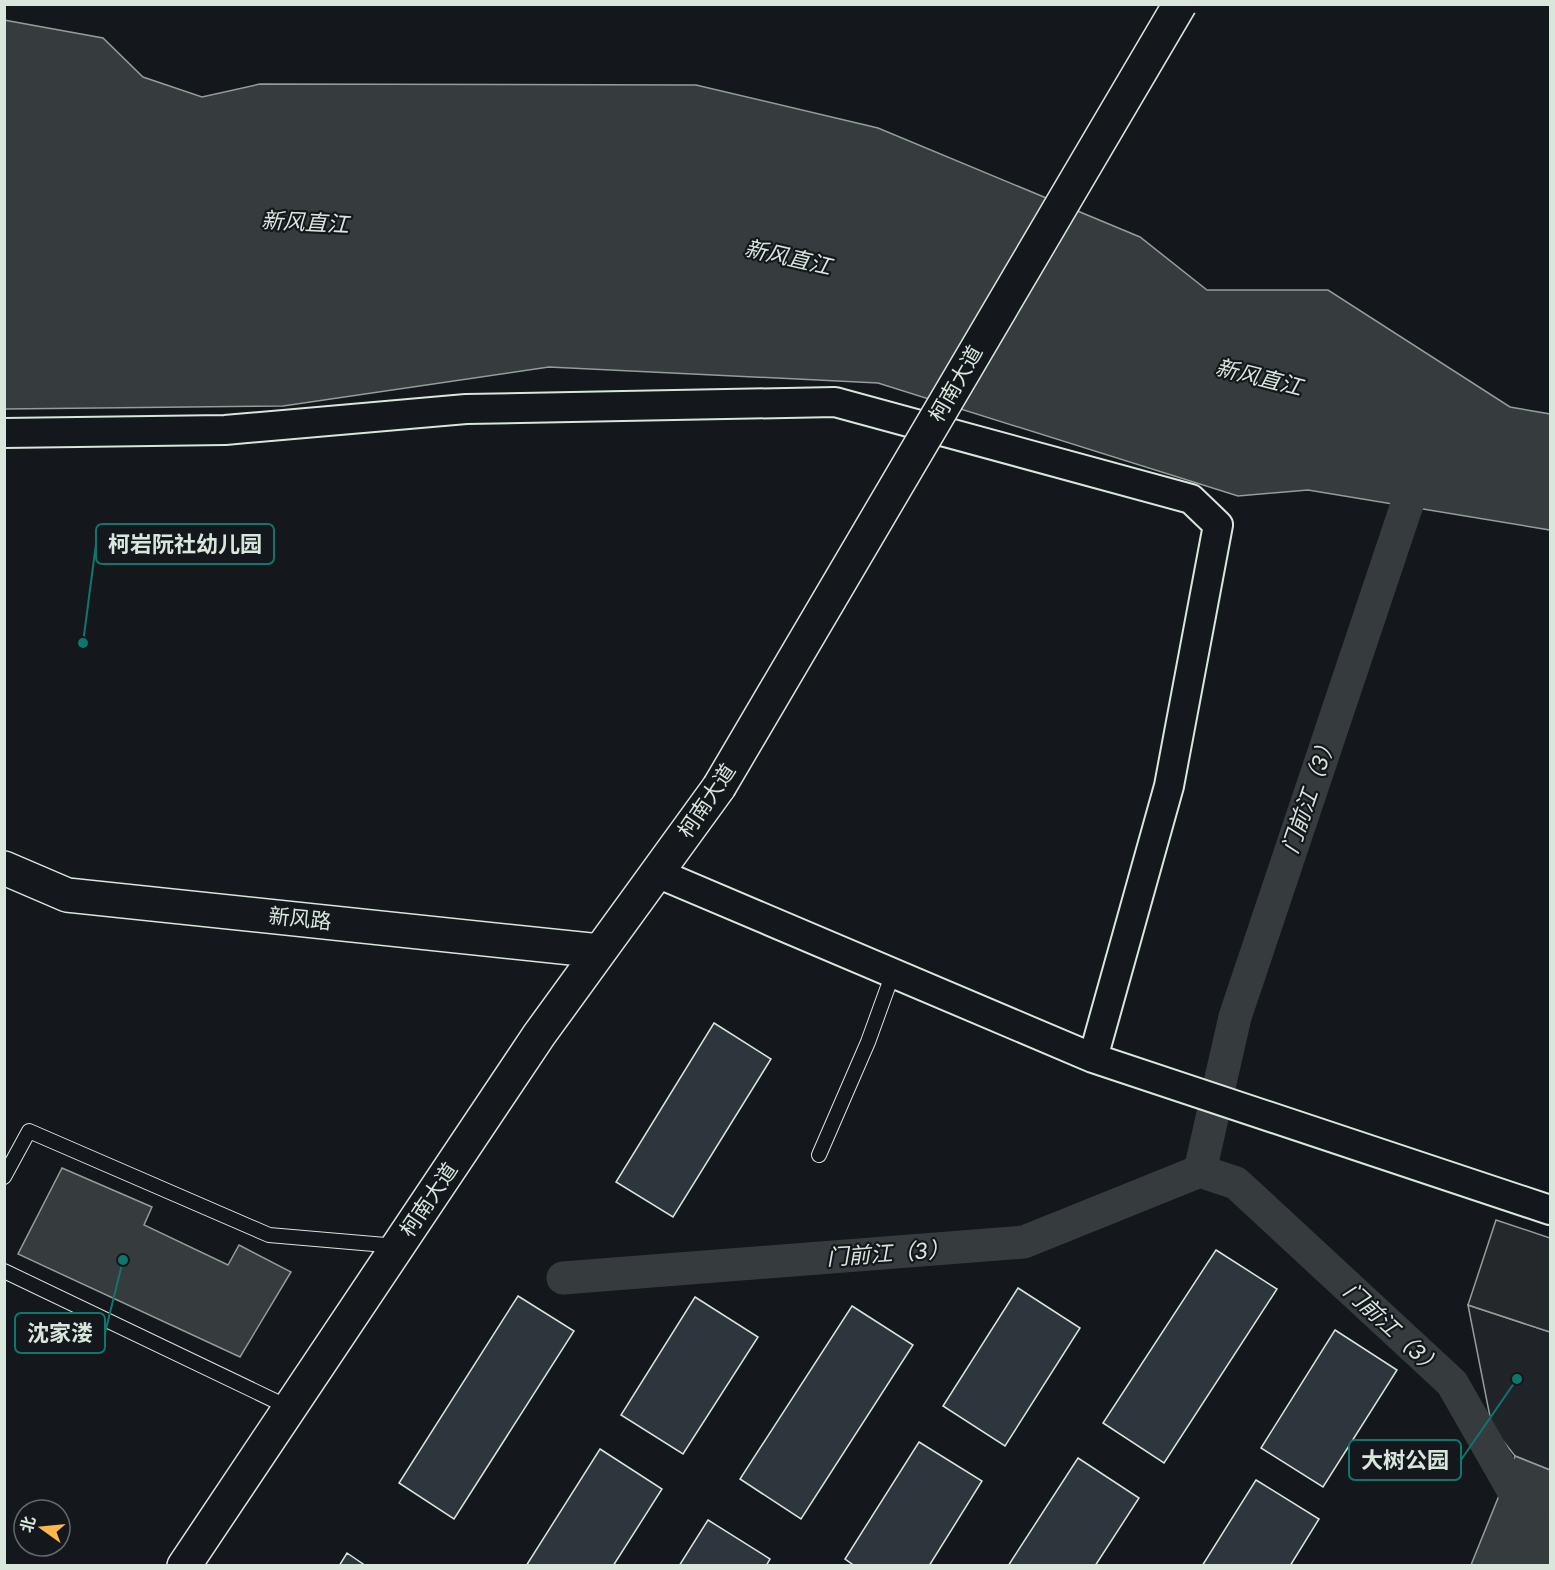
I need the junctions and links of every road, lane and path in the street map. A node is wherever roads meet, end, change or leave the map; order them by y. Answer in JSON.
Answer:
{"nodes":[{"id":1,"x":1180,"y":4,"type":"edge"},
{"id":2,"x":4,"y":433,"type":"edge"},
{"id":3,"x":4,"y":868,"type":"edge"},
{"id":4,"x":657,"y":873,"type":"junction"},
{"id":5,"x":600,"y":951,"type":"junction"},
{"id":6,"x":893,"y":973,"type":"junction"},
{"id":7,"x":1093,"y":1058,"type":"junction"},
{"id":8,"x":819,"y":1155,"type":"dead end"},
{"id":9,"x":4,"y":1177,"type":"edge"},
{"id":10,"x":1551,"y":1210,"type":"edge"},
{"id":11,"x":398,"y":1246,"type":"junction"},
{"id":12,"x":4,"y":1270,"type":"edge"},
{"id":13,"x":290,"y":1408,"type":"junction"},
{"id":14,"x":184,"y":1566,"type":"edge"}],
"edges":[{"from":1,"to":4,"type":"main road","name":"柯南大道","bridge":true},
{"from":2,"to":7,"type":"street"},
{"from":3,"to":5,"type":"main road","name":"新风路"},
{"from":4,"to":5,"type":"main road","name":"柯南大道"},
{"from":4,"to":6,"type":"street"},
{"from":5,"to":11,"type":"main road","name":"柯南大道"},
{"from":6,"to":7,"type":"street"},
{"from":6,"to":8,"type":"lane"},
{"from":7,"to":10,"type":"street"},
{"from":9,"to":11,"type":"lane"},
{"from":11,"to":13,"type":"main road","name":"柯南大道"},
{"from":12,"to":13,"type":"lane"},
{"from":13,"to":14,"type":"main road","name":"柯南大道"}]}
